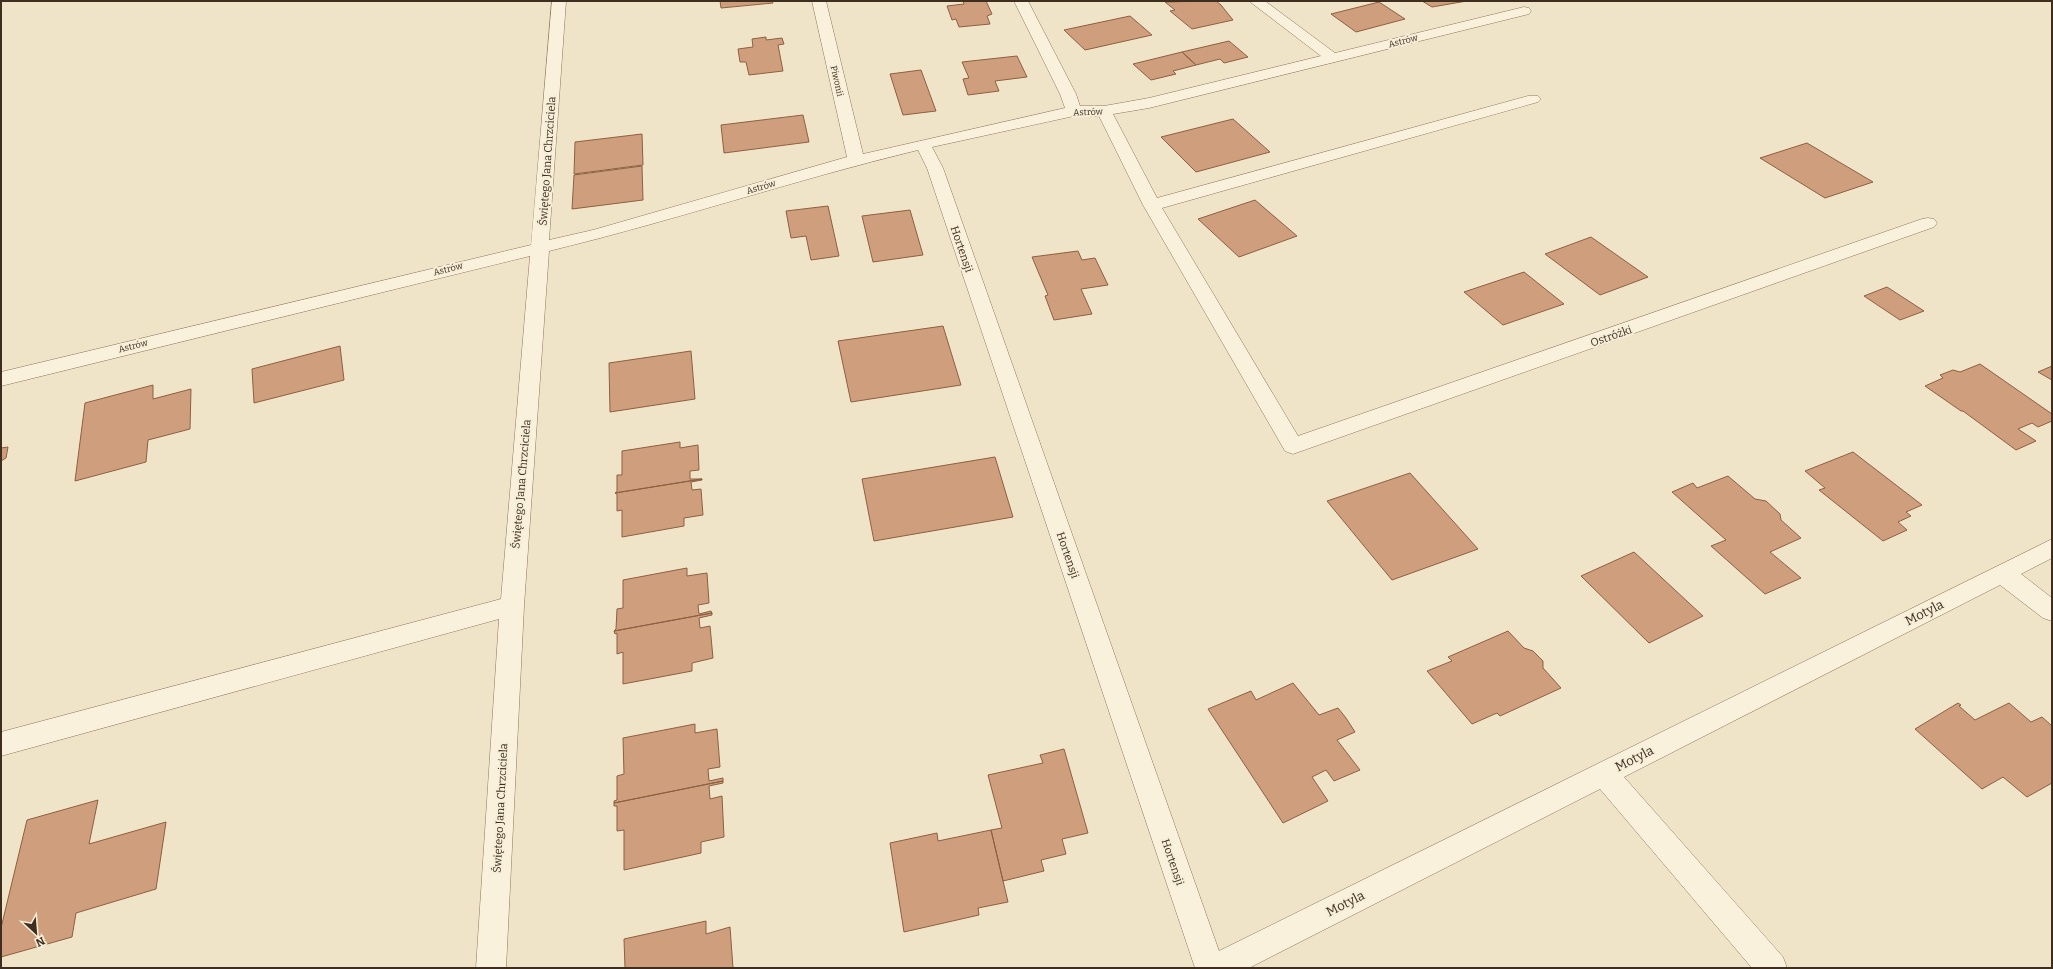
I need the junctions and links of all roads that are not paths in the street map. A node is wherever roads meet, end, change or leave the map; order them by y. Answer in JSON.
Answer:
{"nodes":[{"id":1,"x":558,"y":1,"type":"edge"},
{"id":2,"x":819,"y":1,"type":"edge"},
{"id":3,"x":1021,"y":1,"type":"edge"},
{"id":4,"x":1256,"y":1,"type":"edge"},
{"id":5,"x":1524,"y":11,"type":"dead end"},
{"id":6,"x":1332,"y":58,"type":"junction"},
{"id":7,"x":1533,"y":99,"type":"dead end"},
{"id":8,"x":1074,"y":111,"type":"junction"},
{"id":9,"x":1104,"y":111,"type":"junction"},
{"id":10,"x":923,"y":144,"type":"junction"},
{"id":11,"x":856,"y":160,"type":"junction"},
{"id":12,"x":1152,"y":205,"type":"junction"},
{"id":13,"x":1928,"y":223,"type":"dead end"},
{"id":14,"x":541,"y":247,"type":"junction"},
{"id":15,"x":1,"y":379,"type":"edge"},
{"id":16,"x":2052,"y":548,"type":"edge"},
{"id":17,"x":2002,"y":573,"type":"junction"},
{"id":18,"x":512,"y":606,"type":"junction"},
{"id":19,"x":2052,"y":612,"type":"edge"},
{"id":20,"x":1,"y":744,"type":"edge"},
{"id":21,"x":1604,"y":773,"type":"junction"},
{"id":22,"x":490,"y":968,"type":"edge"},
{"id":23,"x":1210,"y":968,"type":"edge"},
{"id":24,"x":1217,"y":968,"type":"edge"},
{"id":25,"x":1772,"y":968,"type":"edge"}],
"edges":[{"from":1,"to":14,"type":"street","name":"Świętego Jana Chrzciciela"},
{"from":2,"to":11,"type":"street","name":"Piwonii"},
{"from":3,"to":8,"type":"street"},
{"from":4,"to":6,"type":"street"},
{"from":5,"to":6,"type":"street","name":"Astrów"},
{"from":6,"to":9,"type":"street","name":"Astrów"},
{"from":7,"to":12,"type":"street"},
{"from":8,"to":9,"type":"street","name":"Astrów"},
{"from":8,"to":10,"type":"street","name":"Astrów"},
{"from":9,"to":12,"type":"street"},
{"from":10,"to":11,"type":"street","name":"Astrów"},
{"from":10,"to":23,"type":"street","name":"Hortensji"},
{"from":11,"to":14,"type":"street","name":"Astrów"},
{"from":12,"to":13,"type":"street","name":"Ostróżki"},
{"from":14,"to":15,"type":"street","name":"Astrów"},
{"from":14,"to":18,"type":"street","name":"Świętego Jana Chrzciciela"},
{"from":16,"to":17,"type":"street","name":"Motyla"},
{"from":17,"to":19,"type":"street"},
{"from":17,"to":21,"type":"street","name":"Motyla"},
{"from":18,"to":20,"type":"street"},
{"from":18,"to":22,"type":"street","name":"Świętego Jana Chrzciciela"},
{"from":21,"to":24,"type":"street","name":"Motyla"},
{"from":21,"to":25,"type":"street"}]}
